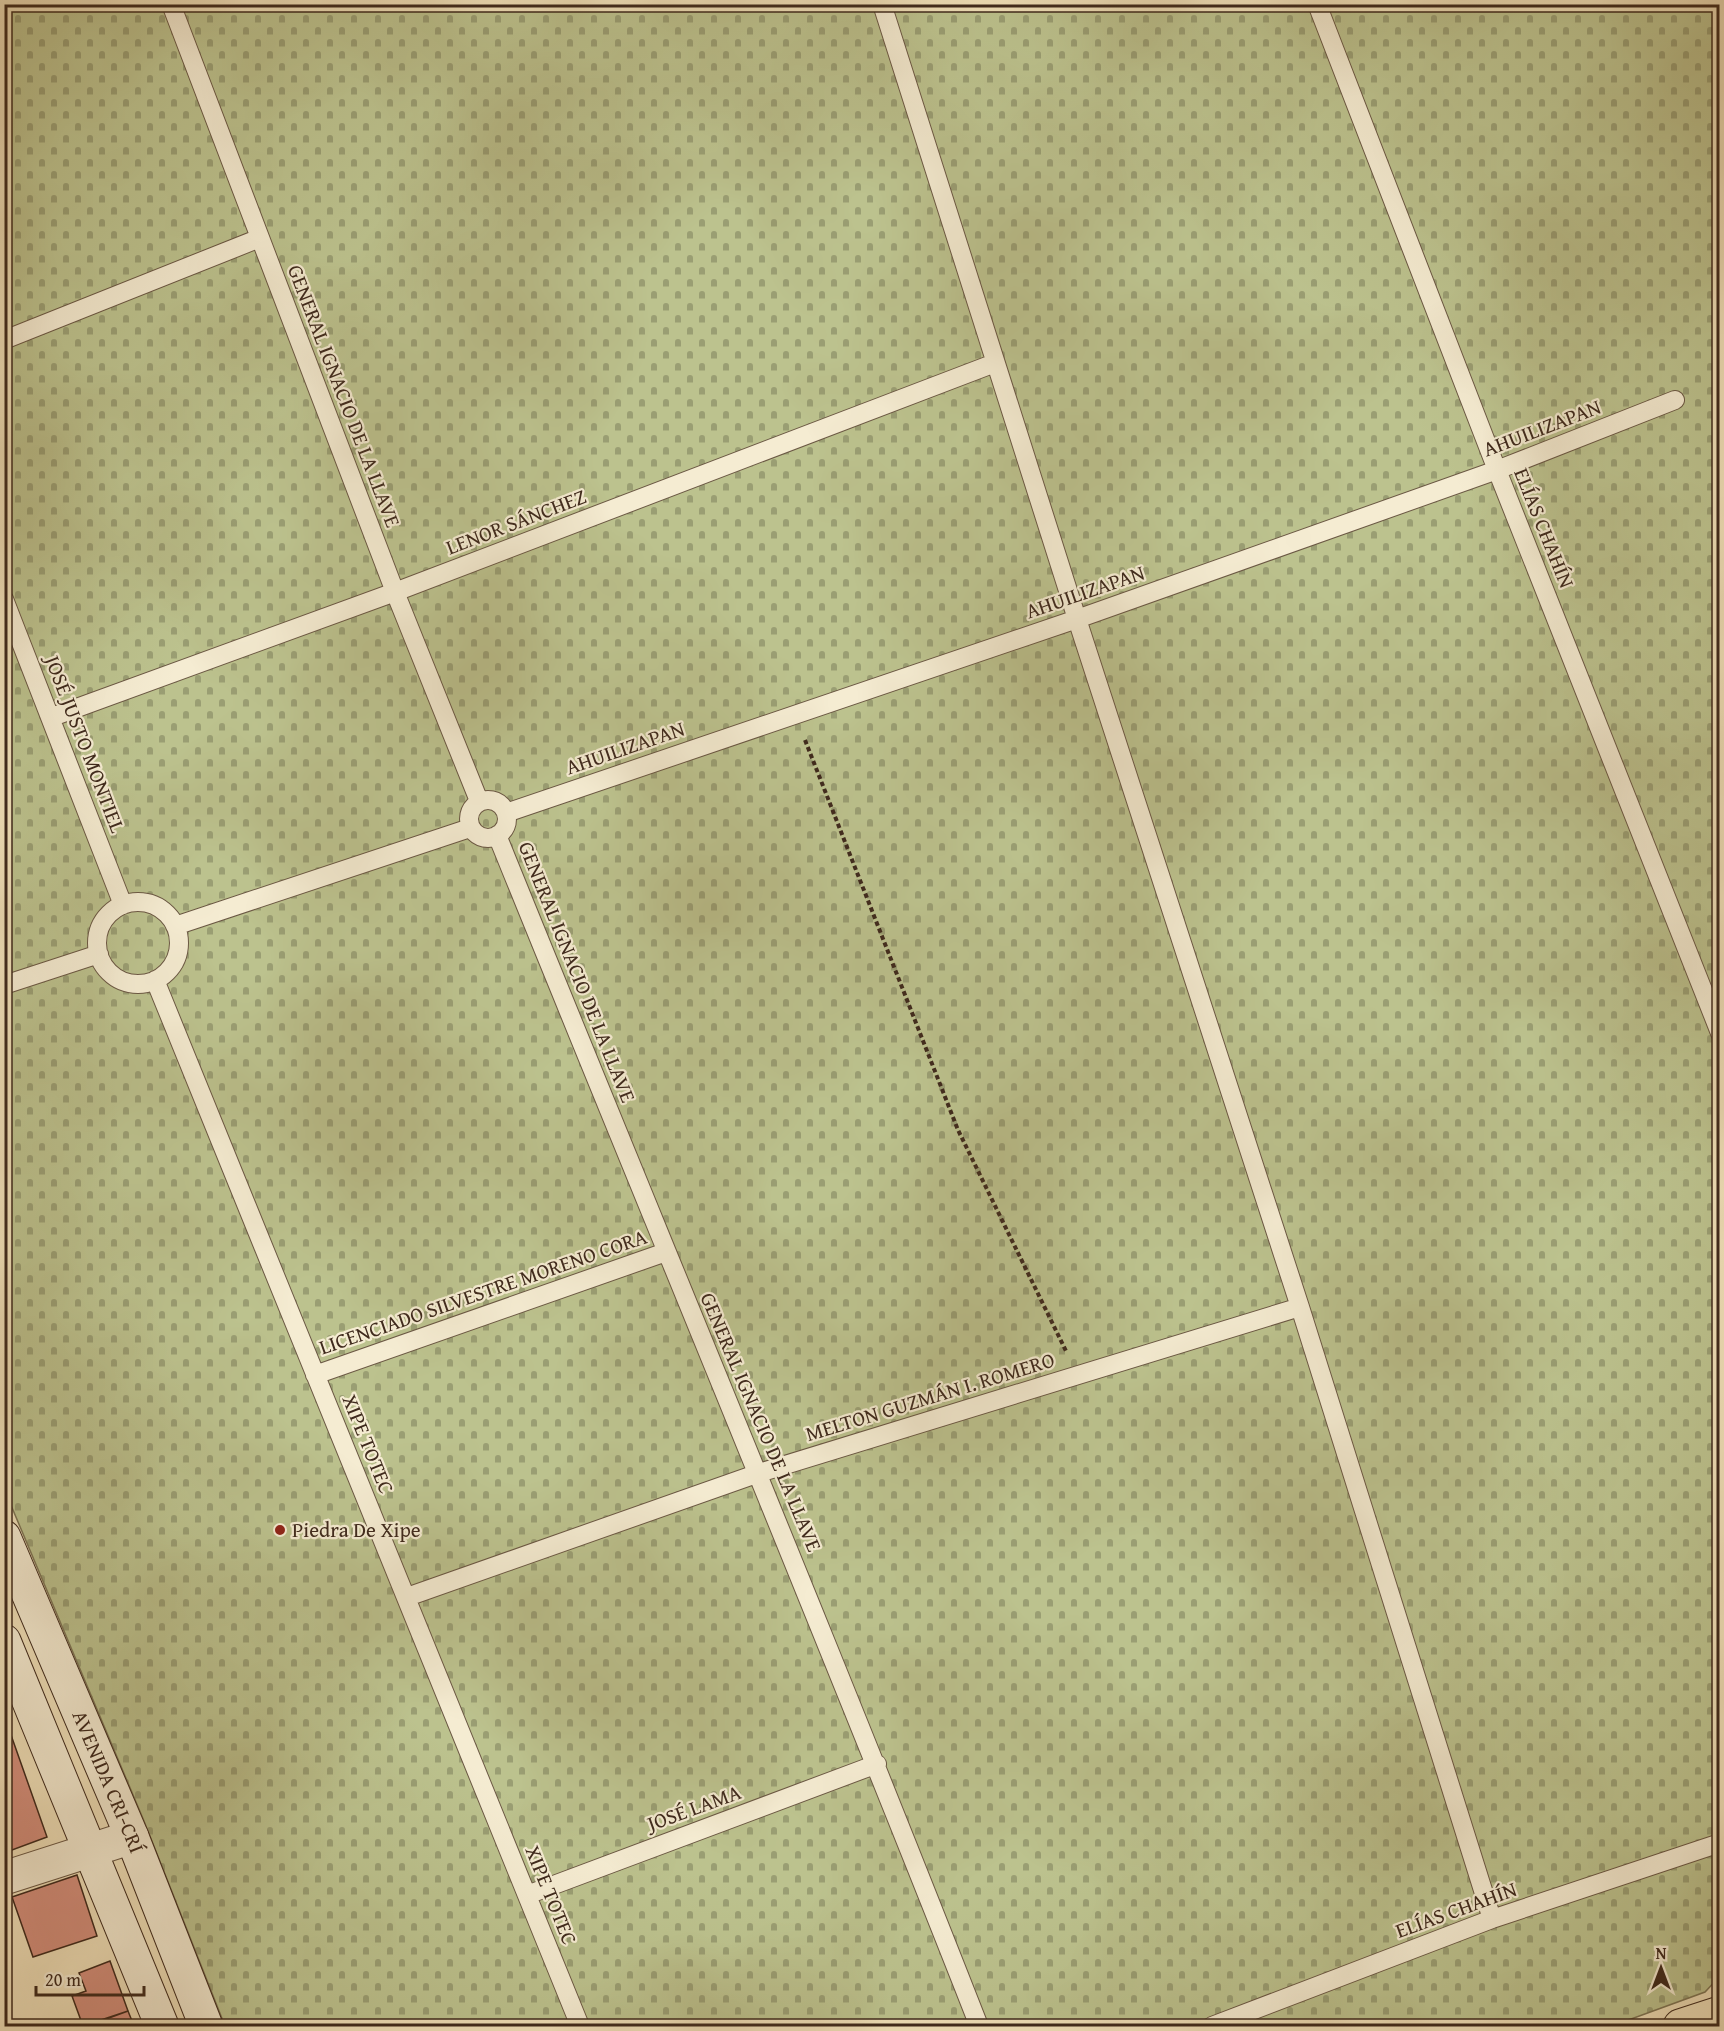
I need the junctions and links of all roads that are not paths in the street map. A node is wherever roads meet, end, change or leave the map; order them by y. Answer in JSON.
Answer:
{"nodes":[{"id":1,"x":171,"y":4,"type":"edge"},
{"id":2,"x":882,"y":4,"type":"edge"},
{"id":3,"x":1317,"y":4,"type":"edge"},
{"id":4,"x":260,"y":238,"type":"junction"},
{"id":5,"x":4,"y":340,"type":"edge"},
{"id":6,"x":995,"y":363,"type":"junction"},
{"id":7,"x":1675,"y":400,"type":"dead end"},
{"id":8,"x":1497,"y":470,"type":"junction"},
{"id":9,"x":395,"y":592,"type":"junction"},
{"id":10,"x":4,"y":599,"type":"edge"},
{"id":11,"x":1077,"y":619,"type":"junction"},
{"id":12,"x":51,"y":717,"type":"junction"},
{"id":13,"x":479,"y":801,"type":"junction"},
{"id":14,"x":506,"y":813,"type":"junction"},
{"id":15,"x":470,"y":828,"type":"junction"},
{"id":16,"x":497,"y":836,"type":"junction"},
{"id":17,"x":123,"y":905,"type":"junction"},
{"id":18,"x":175,"y":926,"type":"junction"},
{"id":19,"x":99,"y":954,"type":"junction"},
{"id":20,"x":155,"y":980,"type":"junction"},
{"id":21,"x":4,"y":985,"type":"edge"},
{"id":22,"x":1719,"y":1034,"type":"edge"},
{"id":23,"x":666,"y":1252,"type":"junction"},
{"id":24,"x":1300,"y":1307,"type":"junction"},
{"id":25,"x":315,"y":1375,"type":"junction"},
{"id":26,"x":759,"y":1473,"type":"junction"},
{"id":27,"x":4,"y":1537,"type":"edge"},
{"id":28,"x":407,"y":1597,"type":"junction"},
{"id":29,"x":4,"y":1641,"type":"edge"},
{"id":30,"x":877,"y":1764,"type":"junction"},
{"id":31,"x":132,"y":1837,"type":"junction"},
{"id":32,"x":1719,"y":1843,"type":"edge"},
{"id":33,"x":92,"y":1851,"type":"junction"},
{"id":34,"x":4,"y":1878,"type":"edge"},
{"id":35,"x":527,"y":1895,"type":"junction"},
{"id":36,"x":1492,"y":1919,"type":"junction"},
{"id":37,"x":1718,"y":2013,"type":"edge"},
{"id":38,"x":162,"y":2026,"type":"edge"},
{"id":39,"x":206,"y":2026,"type":"edge"},
{"id":40,"x":580,"y":2026,"type":"edge"},
{"id":41,"x":979,"y":2026,"type":"edge"},
{"id":42,"x":1212,"y":2026,"type":"edge"},
{"id":43,"x":1680,"y":2026,"type":"edge"}],
"edges":[{"from":1,"to":4,"type":"lane","name":"GENERAL IGNACIO DE LA LLAVE"},
{"from":2,"to":6,"type":"lane"},
{"from":3,"to":8,"type":"lane","name":"ELÍAS CHAHÍN"},
{"from":4,"to":5,"type":"lane"},
{"from":4,"to":9,"type":"lane","name":"GENERAL IGNACIO DE LA LLAVE"},
{"from":6,"to":9,"type":"lane","name":"LENOR SÁNCHEZ"},
{"from":6,"to":11,"type":"lane"},
{"from":7,"to":8,"type":"lane","name":"AHUILIZAPAN"},
{"from":8,"to":11,"type":"lane","name":"AHUILIZAPAN"},
{"from":8,"to":22,"type":"lane","name":"ELÍAS CHAHÍN"},
{"from":9,"to":12,"type":"lane","name":"LENOR SÁNCHEZ"},
{"from":9,"to":13,"type":"lane","name":"GENERAL IGNACIO DE LA LLAVE"},
{"from":10,"to":12,"type":"lane","name":"JOSÉ JUSTO MONTIEL"},
{"from":11,"to":14,"type":"lane","name":"AHUILIZAPAN"},
{"from":11,"to":24,"type":"lane"},
{"from":12,"to":17,"type":"lane","name":"JOSÉ JUSTO MONTIEL"},
{"from":13,"to":14,"type":"lane"},
{"from":13,"to":15,"type":"lane"},
{"from":14,"to":16,"type":"lane"},
{"from":15,"to":16,"type":"lane"},
{"from":15,"to":18,"type":"lane"},
{"from":16,"to":23,"type":"lane","name":"GENERAL IGNACIO DE LA LLAVE"},
{"from":17,"to":18,"type":"lane"},
{"from":17,"to":19,"type":"lane"},
{"from":18,"to":20,"type":"lane"},
{"from":19,"to":20,"type":"lane"},
{"from":19,"to":21,"type":"lane"},
{"from":20,"to":25,"type":"lane","name":"XIPE TOTEC"},
{"from":23,"to":25,"type":"lane","name":"LICENCIADO SILVESTRE MORENO CORA"},
{"from":23,"to":26,"type":"lane","name":"GENERAL IGNACIO DE LA LLAVE"},
{"from":24,"to":26,"type":"lane","name":"MELTON GUZMÁN I. ROMERO"},
{"from":24,"to":36,"type":"lane"},
{"from":25,"to":28,"type":"lane","name":"XIPE TOTEC"},
{"from":26,"to":28,"type":"lane","name":"MELTON GUZMÁN I. ROMERO"},
{"from":26,"to":30,"type":"lane","name":"GENERAL IGNACIO DE LA LLAVE"},
{"from":27,"to":31,"type":"main road","name":"AVENIDA CRI-CRÍ"},
{"from":28,"to":35,"type":"lane","name":"XIPE TOTEC"},
{"from":29,"to":33,"type":"main road","name":"AVENIDA CRI-CRÍ"},
{"from":30,"to":35,"type":"lane","name":"JOSÉ LAMA"},
{"from":30,"to":41,"type":"lane","name":"GENERAL IGNACIO DE LA LLAVE"},
{"from":31,"to":33,"type":"main road"},
{"from":31,"to":39,"type":"main road","name":"AVENIDA CRI-CRÍ"},
{"from":32,"to":36,"type":"lane","name":"ELÍAS CHAHÍN"},
{"from":33,"to":34,"type":"main road"},
{"from":33,"to":38,"type":"main road","name":"AVENIDA CRI-CRÍ"},
{"from":35,"to":40,"type":"lane","name":"XIPE TOTEC"},
{"from":36,"to":42,"type":"lane","name":"ELÍAS CHAHÍN"},
{"from":37,"to":43,"type":"main road"}]}
